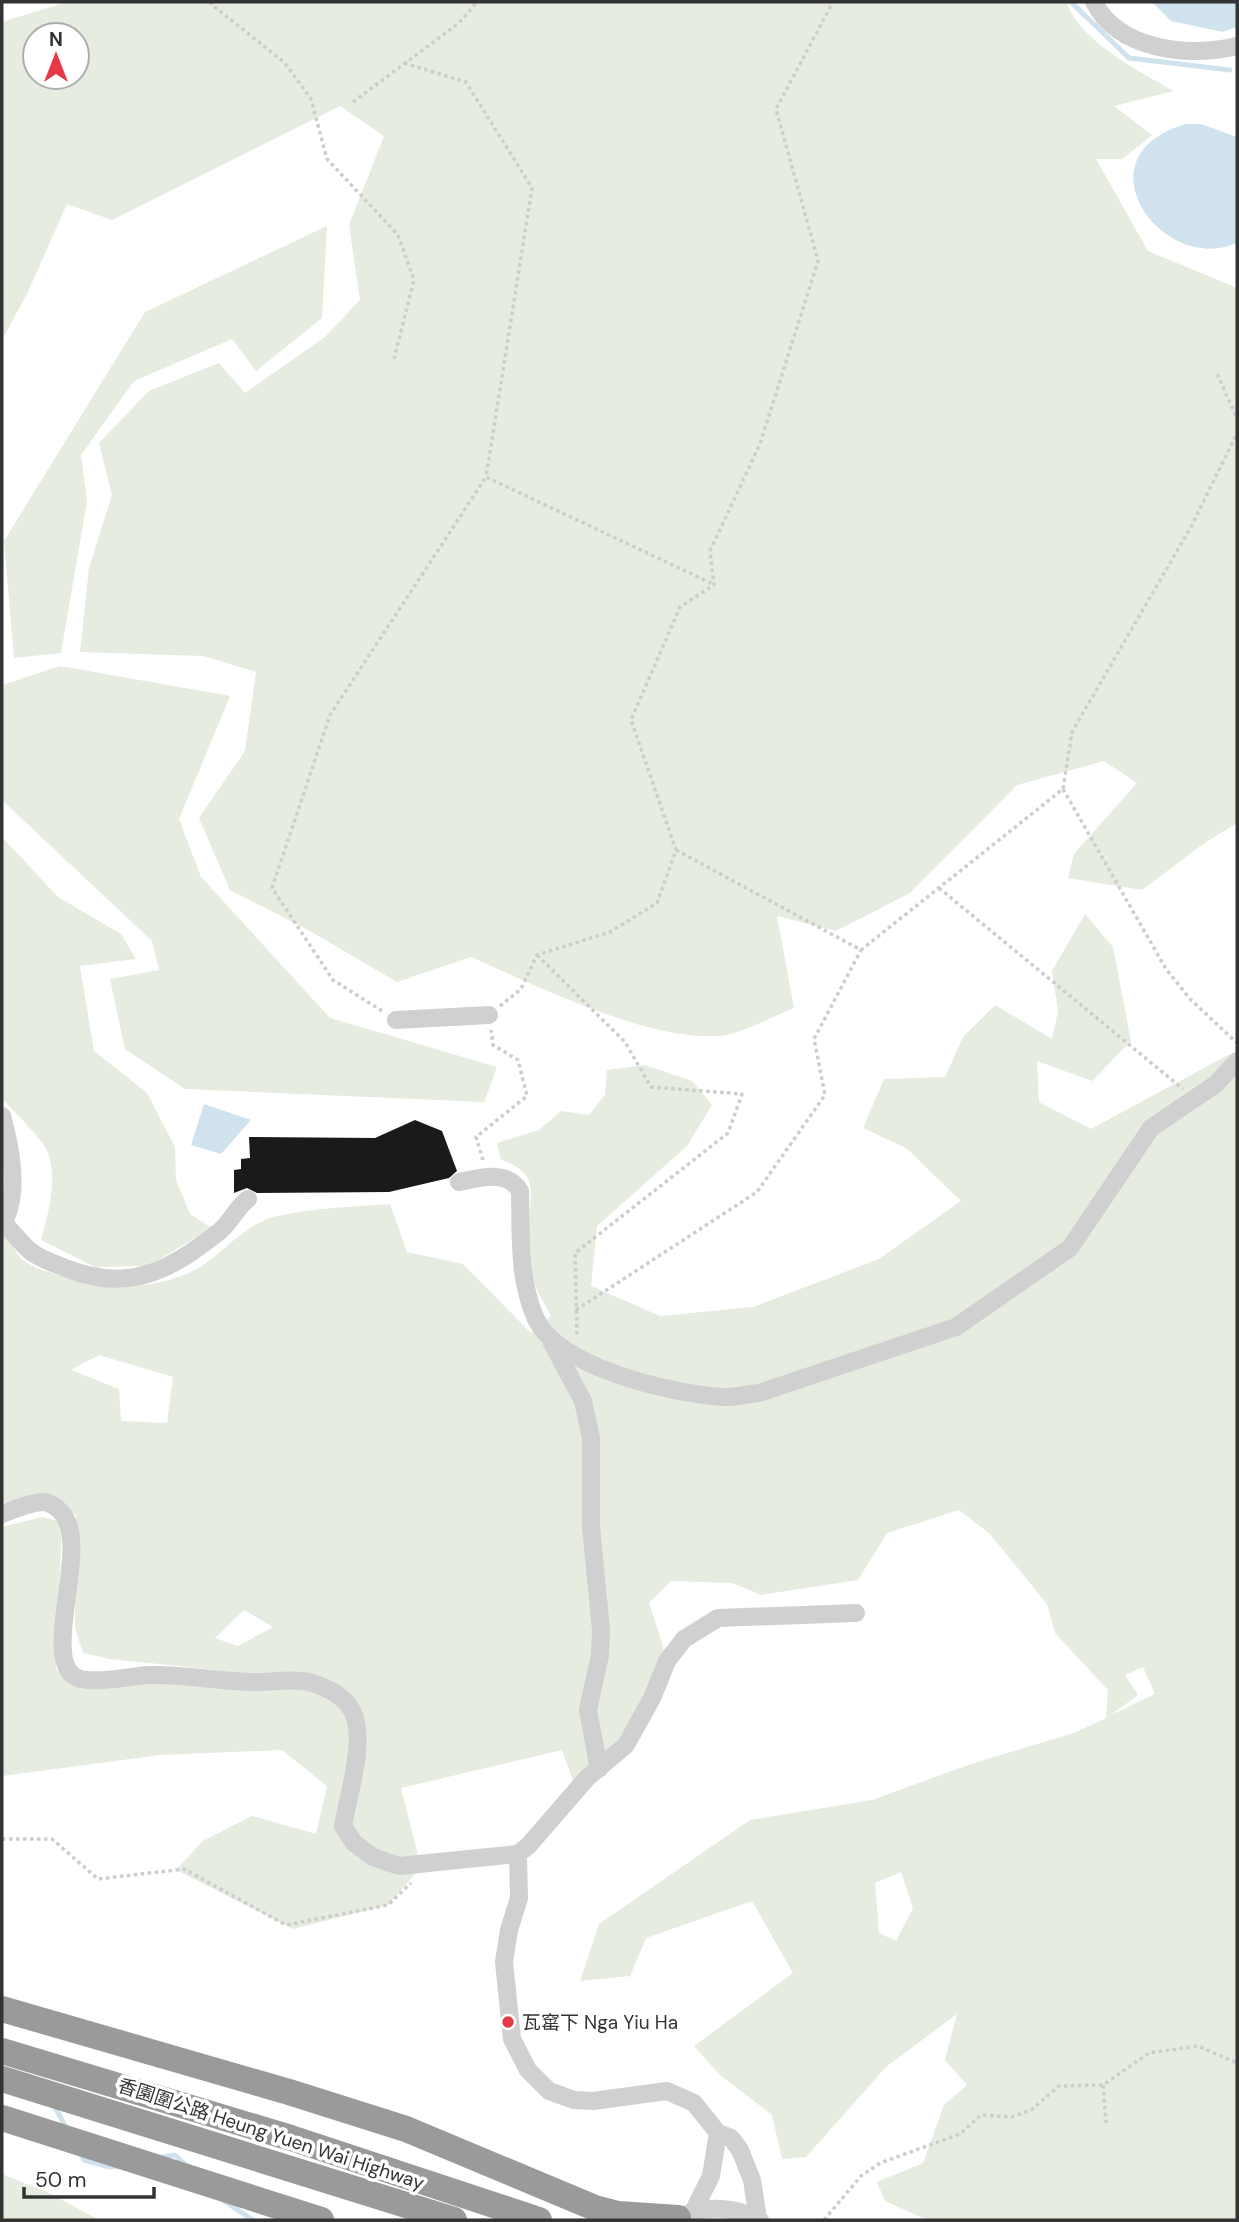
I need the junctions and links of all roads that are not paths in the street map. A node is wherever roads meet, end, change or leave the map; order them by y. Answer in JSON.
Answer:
{"nodes":[{"id":1,"x":1094,"y":2,"type":"edge"},
{"id":2,"x":1237,"y":46,"type":"edge"},
{"id":3,"x":489,"y":1015,"type":"road end"},
{"id":4,"x":396,"y":1020,"type":"road end"},
{"id":5,"x":1237,"y":1061,"type":"edge"},
{"id":6,"x":2,"y":1116,"type":"edge"},
{"id":7,"x":459,"y":1182,"type":"dead end"},
{"id":8,"x":248,"y":1199,"type":"dead end"},
{"id":9,"x":3,"y":1223,"type":"edge"},
{"id":10,"x":549,"y":1339,"type":"junction"},
{"id":11,"x":2,"y":1514,"type":"edge"},
{"id":12,"x":856,"y":1613,"type":"dead end"},
{"id":13,"x":599,"y":1769,"type":"junction"},
{"id":14,"x":518,"y":1854,"type":"junction"},
{"id":15,"x":2,"y":2009,"type":"edge"},
{"id":16,"x":2,"y":2050,"type":"edge"},
{"id":17,"x":2,"y":2079,"type":"edge"},
{"id":18,"x":2,"y":2118,"type":"edge"},
{"id":19,"x":718,"y":2133,"type":"junction"},
{"id":20,"x":682,"y":2217,"type":"edge"},
{"id":21,"x":759,"y":2219,"type":"edge"},
{"id":22,"x":321,"y":2220,"type":"edge"},
{"id":23,"x":454,"y":2220,"type":"edge"},
{"id":24,"x":539,"y":2220,"type":"edge"}],
"edges":[{"from":1,"to":2,"type":"street"},
{"from":3,"to":4,"type":"street"},
{"from":5,"to":10,"type":"street"},
{"from":6,"to":9,"type":"street"},
{"from":7,"to":10,"type":"street"},
{"from":8,"to":9,"type":"street"},
{"from":10,"to":13,"type":"street"},
{"from":11,"to":14,"type":"street"},
{"from":12,"to":13,"type":"street"},
{"from":13,"to":14,"type":"street"},
{"from":14,"to":19,"type":"street"},
{"from":15,"to":20,"type":"highway"},
{"from":16,"to":24,"type":"highway","name":"香園圍公路 Heung Yuen Wai Highway"},
{"from":17,"to":23,"type":"highway","name":"香園圍公路 Heung Yuen Wai Highway"},
{"from":18,"to":22,"type":"highway"},
{"from":19,"to":20,"type":"street"},
{"from":19,"to":21,"type":"street"},
{"from":20,"to":21,"type":"street"}]}
